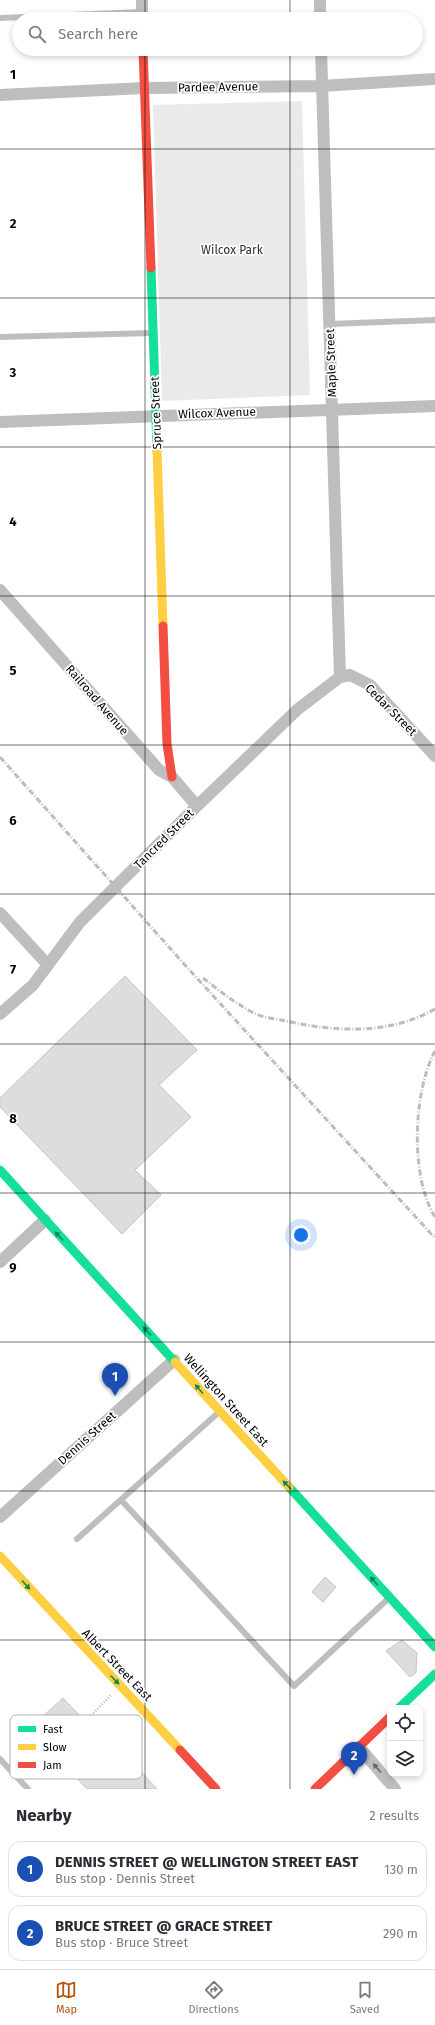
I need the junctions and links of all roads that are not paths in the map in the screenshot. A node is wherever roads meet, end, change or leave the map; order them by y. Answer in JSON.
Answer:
{"nodes":[{"id":1,"x":142,"y":0,"type":"edge"},
{"id":2,"x":320,"y":0,"type":"edge"},
{"id":3,"x":142,"y":12,"type":"edge"},
{"id":4,"x":320,"y":12,"type":"edge"},
{"id":5,"x":0,"y":18,"type":"edge"},
{"id":6,"x":12,"y":18,"type":"edge"},
{"id":7,"x":143,"y":56,"type":"edge"},
{"id":8,"x":321,"y":56,"type":"edge"},
{"id":9,"x":435,"y":79,"type":"edge"},
{"id":10,"x":321,"y":86,"type":"junction"},
{"id":11,"x":144,"y":88,"type":"junction"},
{"id":12,"x":0,"y":95,"type":"edge"},
{"id":13,"x":435,"y":320,"type":"edge"},
{"id":14,"x":330,"y":324,"type":"junction"},
{"id":15,"x":153,"y":333,"type":"junction"},
{"id":16,"x":0,"y":337,"type":"edge"},
{"id":17,"x":435,"y":406,"type":"edge"},
{"id":18,"x":332,"y":410,"type":"junction"},
{"id":19,"x":156,"y":415,"type":"junction"},
{"id":20,"x":0,"y":422,"type":"edge"},
{"id":21,"x":0,"y":590,"type":"edge"},
{"id":22,"x":340,"y":677,"type":"junction"},
{"id":23,"x":435,"y":756,"type":"edge"},
{"id":24,"x":172,"y":776,"type":"junction"},
{"id":25,"x":197,"y":806,"type":"junction"},
{"id":26,"x":0,"y":912,"type":"edge"},
{"id":27,"x":48,"y":964,"type":"junction"},
{"id":28,"x":0,"y":1014,"type":"edge"},
{"id":29,"x":0,"y":1170,"type":"edge"},
{"id":30,"x":45,"y":1220,"type":"junction"},
{"id":31,"x":0,"y":1262,"type":"edge"},
{"id":32,"x":174,"y":1360,"type":"junction"},
{"id":33,"x":219,"y":1412,"type":"junction"},
{"id":34,"x":122,"y":1500,"type":"junction"},
{"id":35,"x":0,"y":1517,"type":"edge"},
{"id":36,"x":77,"y":1539,"type":"dead end"},
{"id":37,"x":0,"y":1556,"type":"edge"},
{"id":38,"x":390,"y":1598,"type":"junction"},
{"id":39,"x":410,"y":1620,"type":"junction"},
{"id":40,"x":428,"y":1626,"type":"dead end"},
{"id":41,"x":435,"y":1646,"type":"edge"},
{"id":42,"x":435,"y":1674,"type":"edge"},
{"id":43,"x":402,"y":1705,"type":"edge"},
{"id":44,"x":387,"y":1720,"type":"edge"},
{"id":45,"x":359,"y":1747,"type":"junction"},
{"id":46,"x":0,"y":1759,"type":"edge"},
{"id":47,"x":10,"y":1770,"type":"edge"},
{"id":48,"x":19,"y":1779,"type":"edge"},
{"id":49,"x":211,"y":1786,"type":"edge"},
{"id":50,"x":28,"y":1789,"type":"edge"},
{"id":51,"x":315,"y":1789,"type":"edge"},
{"id":52,"x":395,"y":1789,"type":"edge"}],
"edges":[{"from":1,"to":3,"type":"street"},
{"from":2,"to":4,"type":"street"},
{"from":5,"to":6,"type":"lane"},
{"from":7,"to":11,"type":"main road","name":"Spruce Street"},
{"from":8,"to":10,"type":"street","name":"Maple Street"},
{"from":9,"to":10,"type":"street","name":"Pardee Avenue"},
{"from":10,"to":11,"type":"street","name":"Pardee Avenue"},
{"from":10,"to":14,"type":"street","name":"Maple Street"},
{"from":11,"to":12,"type":"street","name":"Pardee Avenue"},
{"from":11,"to":15,"type":"main road","name":"Spruce Street"},
{"from":13,"to":14,"type":"lane"},
{"from":14,"to":18,"type":"street","name":"Maple Street"},
{"from":15,"to":16,"type":"lane"},
{"from":15,"to":19,"type":"main road","name":"Spruce Street"},
{"from":17,"to":18,"type":"street","name":"Wilcox Avenue"},
{"from":18,"to":19,"type":"street","name":"Wilcox Avenue"},
{"from":18,"to":22,"type":"street","name":"Maple Street"},
{"from":19,"to":20,"type":"street","name":"Wilcox Avenue"},
{"from":19,"to":24,"type":"main road","name":"Spruce Street"},
{"from":21,"to":24,"type":"street","name":"Railroad Avenue"},
{"from":22,"to":23,"type":"street","name":"Cedar Street"},
{"from":22,"to":25,"type":"street","name":"Tancred Street"},
{"from":24,"to":25,"type":"street","name":"Railroad Avenue"},
{"from":25,"to":27,"type":"street","name":"Tancred Street"},
{"from":26,"to":27,"type":"street"},
{"from":27,"to":28,"type":"street","name":"Tancred Street"},
{"from":29,"to":30,"type":"main road","name":"Wellington Street East"},
{"from":30,"to":31,"type":"street"},
{"from":32,"to":30,"type":"main road","name":"Wellington Street East","one_way":true},
{"from":33,"to":32,"type":"main road","name":"Wellington Street East","one_way":true},
{"from":32,"to":35,"type":"street","name":"Dennis Street"},
{"from":33,"to":34,"type":"lane"},
{"from":38,"to":33,"type":"main road","name":"Wellington Street East","one_way":true},
{"from":34,"to":36,"type":"lane"},
{"from":34,"to":38,"type":"lane"},
{"from":37,"to":49,"type":"main road","name":"Albert Street East","one_way":true},
{"from":38,"to":39,"type":"main road","name":"Wellington Street East"},
{"from":39,"to":40,"type":"main road"},
{"from":39,"to":41,"type":"main road","name":"Wellington Street East"},
{"from":42,"to":43,"type":"main road"},
{"from":44,"to":45,"type":"main road"},
{"from":45,"to":51,"type":"main road"},
{"from":52,"to":45,"type":"street","one_way":true},
{"from":46,"to":47,"type":"lane"},
{"from":48,"to":50,"type":"lane"}]}
